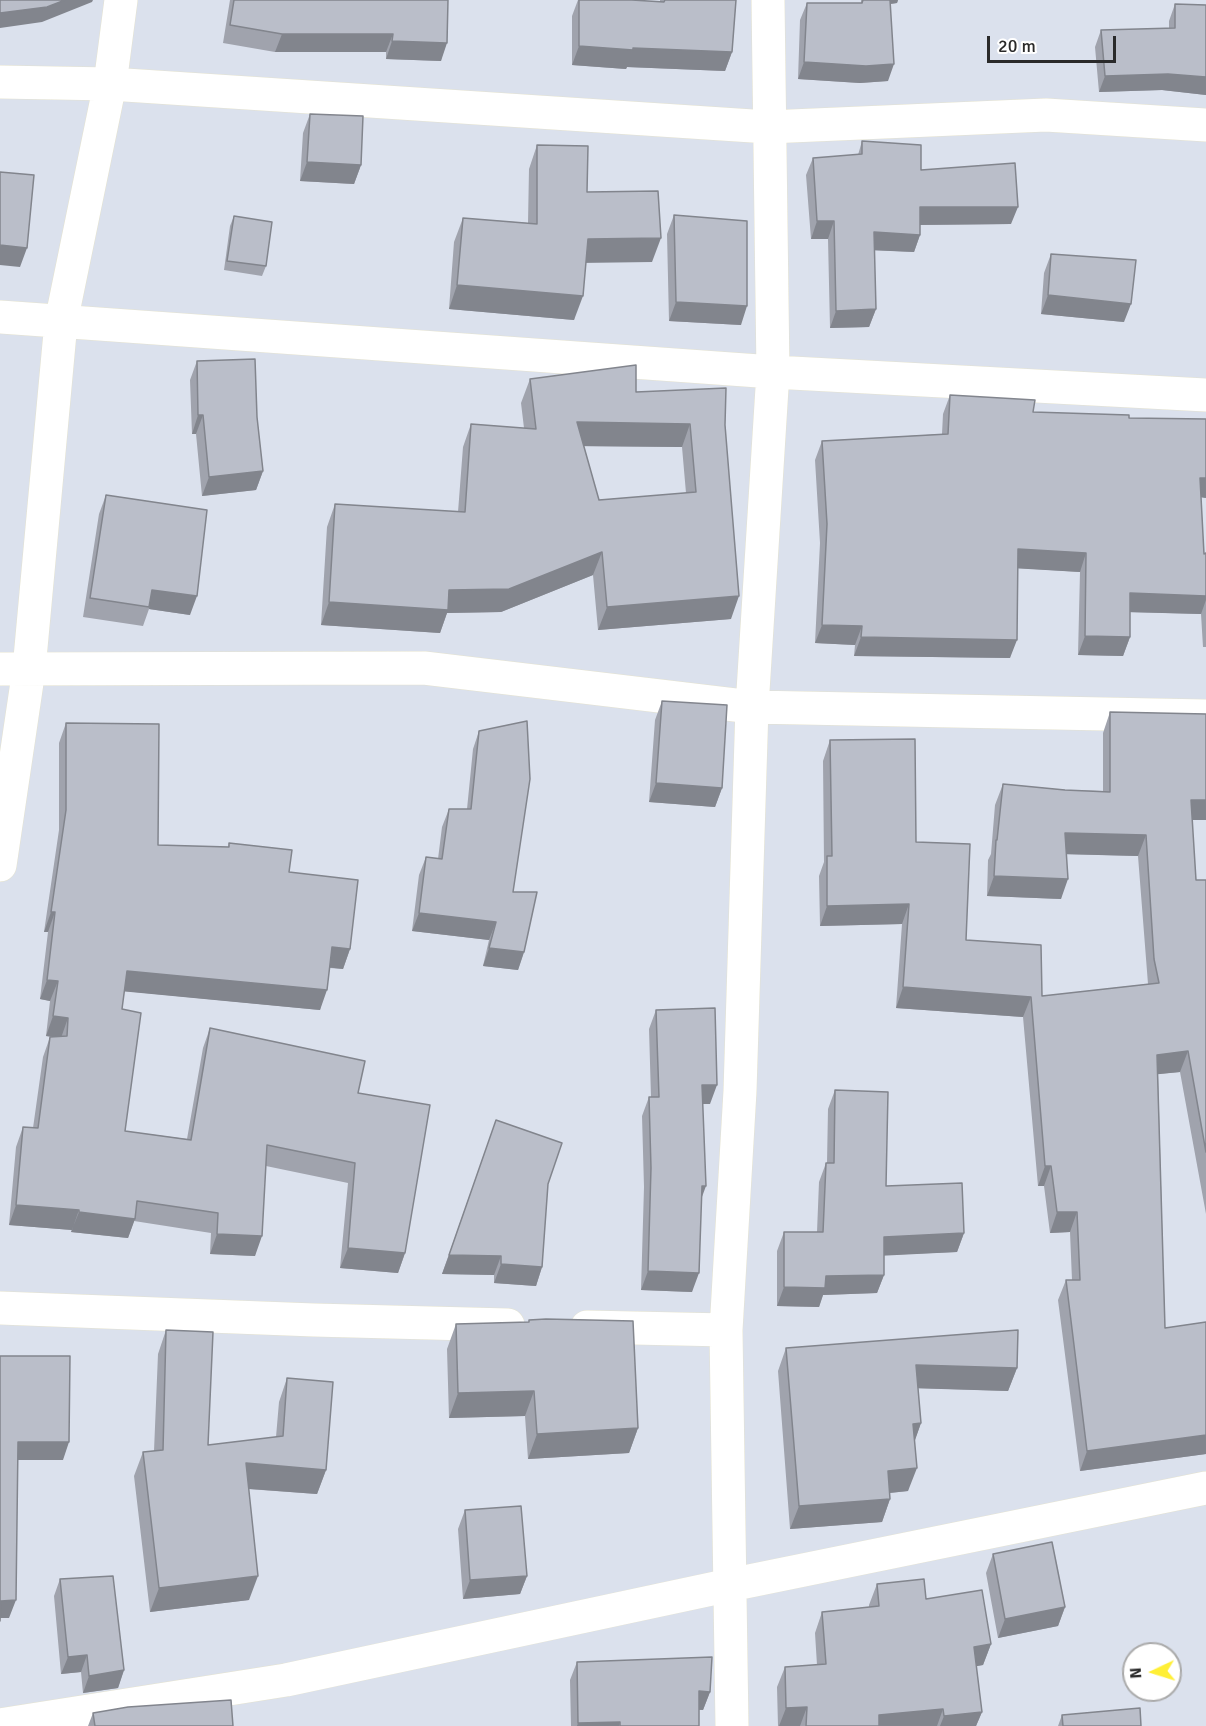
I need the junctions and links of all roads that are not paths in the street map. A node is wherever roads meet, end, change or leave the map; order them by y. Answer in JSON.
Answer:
{"nodes":[{"id":1,"x":121,"y":0,"type":"edge"},
{"id":2,"x":768,"y":0,"type":"edge"},
{"id":3,"x":0,"y":82,"type":"edge"},
{"id":4,"x":110,"y":84,"type":"junction"},
{"id":5,"x":1206,"y":124,"type":"edge"},
{"id":6,"x":768,"y":127,"type":"junction"},
{"id":7,"x":0,"y":317,"type":"edge"},
{"id":8,"x":61,"y":322,"type":"junction"},
{"id":9,"x":773,"y":372,"type":"junction"},
{"id":10,"x":1206,"y":395,"type":"edge"},
{"id":11,"x":15,"y":669,"type":"edge"},
{"id":12,"x":752,"y":707,"type":"junction"},
{"id":13,"x":1206,"y":716,"type":"edge"},
{"id":14,"x":0,"y":865,"type":"edge"},
{"id":15,"x":0,"y":1308,"type":"edge"},
{"id":16,"x":726,"y":1330,"type":"junction"},
{"id":17,"x":1206,"y":1488,"type":"edge"},
{"id":18,"x":730,"y":1585,"type":"junction"},
{"id":19,"x":0,"y":1725,"type":"edge"},
{"id":20,"x":732,"y":1726,"type":"edge"}],
"edges":[{"from":1,"to":4,"type":"street"},
{"from":2,"to":6,"type":"street"},
{"from":3,"to":4,"type":"street"},
{"from":4,"to":6,"type":"street"},
{"from":4,"to":8,"type":"street"},
{"from":5,"to":6,"type":"street"},
{"from":6,"to":9,"type":"street"},
{"from":7,"to":8,"type":"street"},
{"from":8,"to":9,"type":"street"},
{"from":8,"to":11,"type":"street"},
{"from":9,"to":10,"type":"street"},
{"from":9,"to":12,"type":"street"},
{"from":11,"to":12,"type":"street"},
{"from":11,"to":14,"type":"street"},
{"from":12,"to":13,"type":"street"},
{"from":12,"to":16,"type":"street"},
{"from":15,"to":16,"type":"street"},
{"from":16,"to":18,"type":"street"},
{"from":17,"to":18,"type":"street"},
{"from":18,"to":19,"type":"street"},
{"from":18,"to":20,"type":"street"}]}
